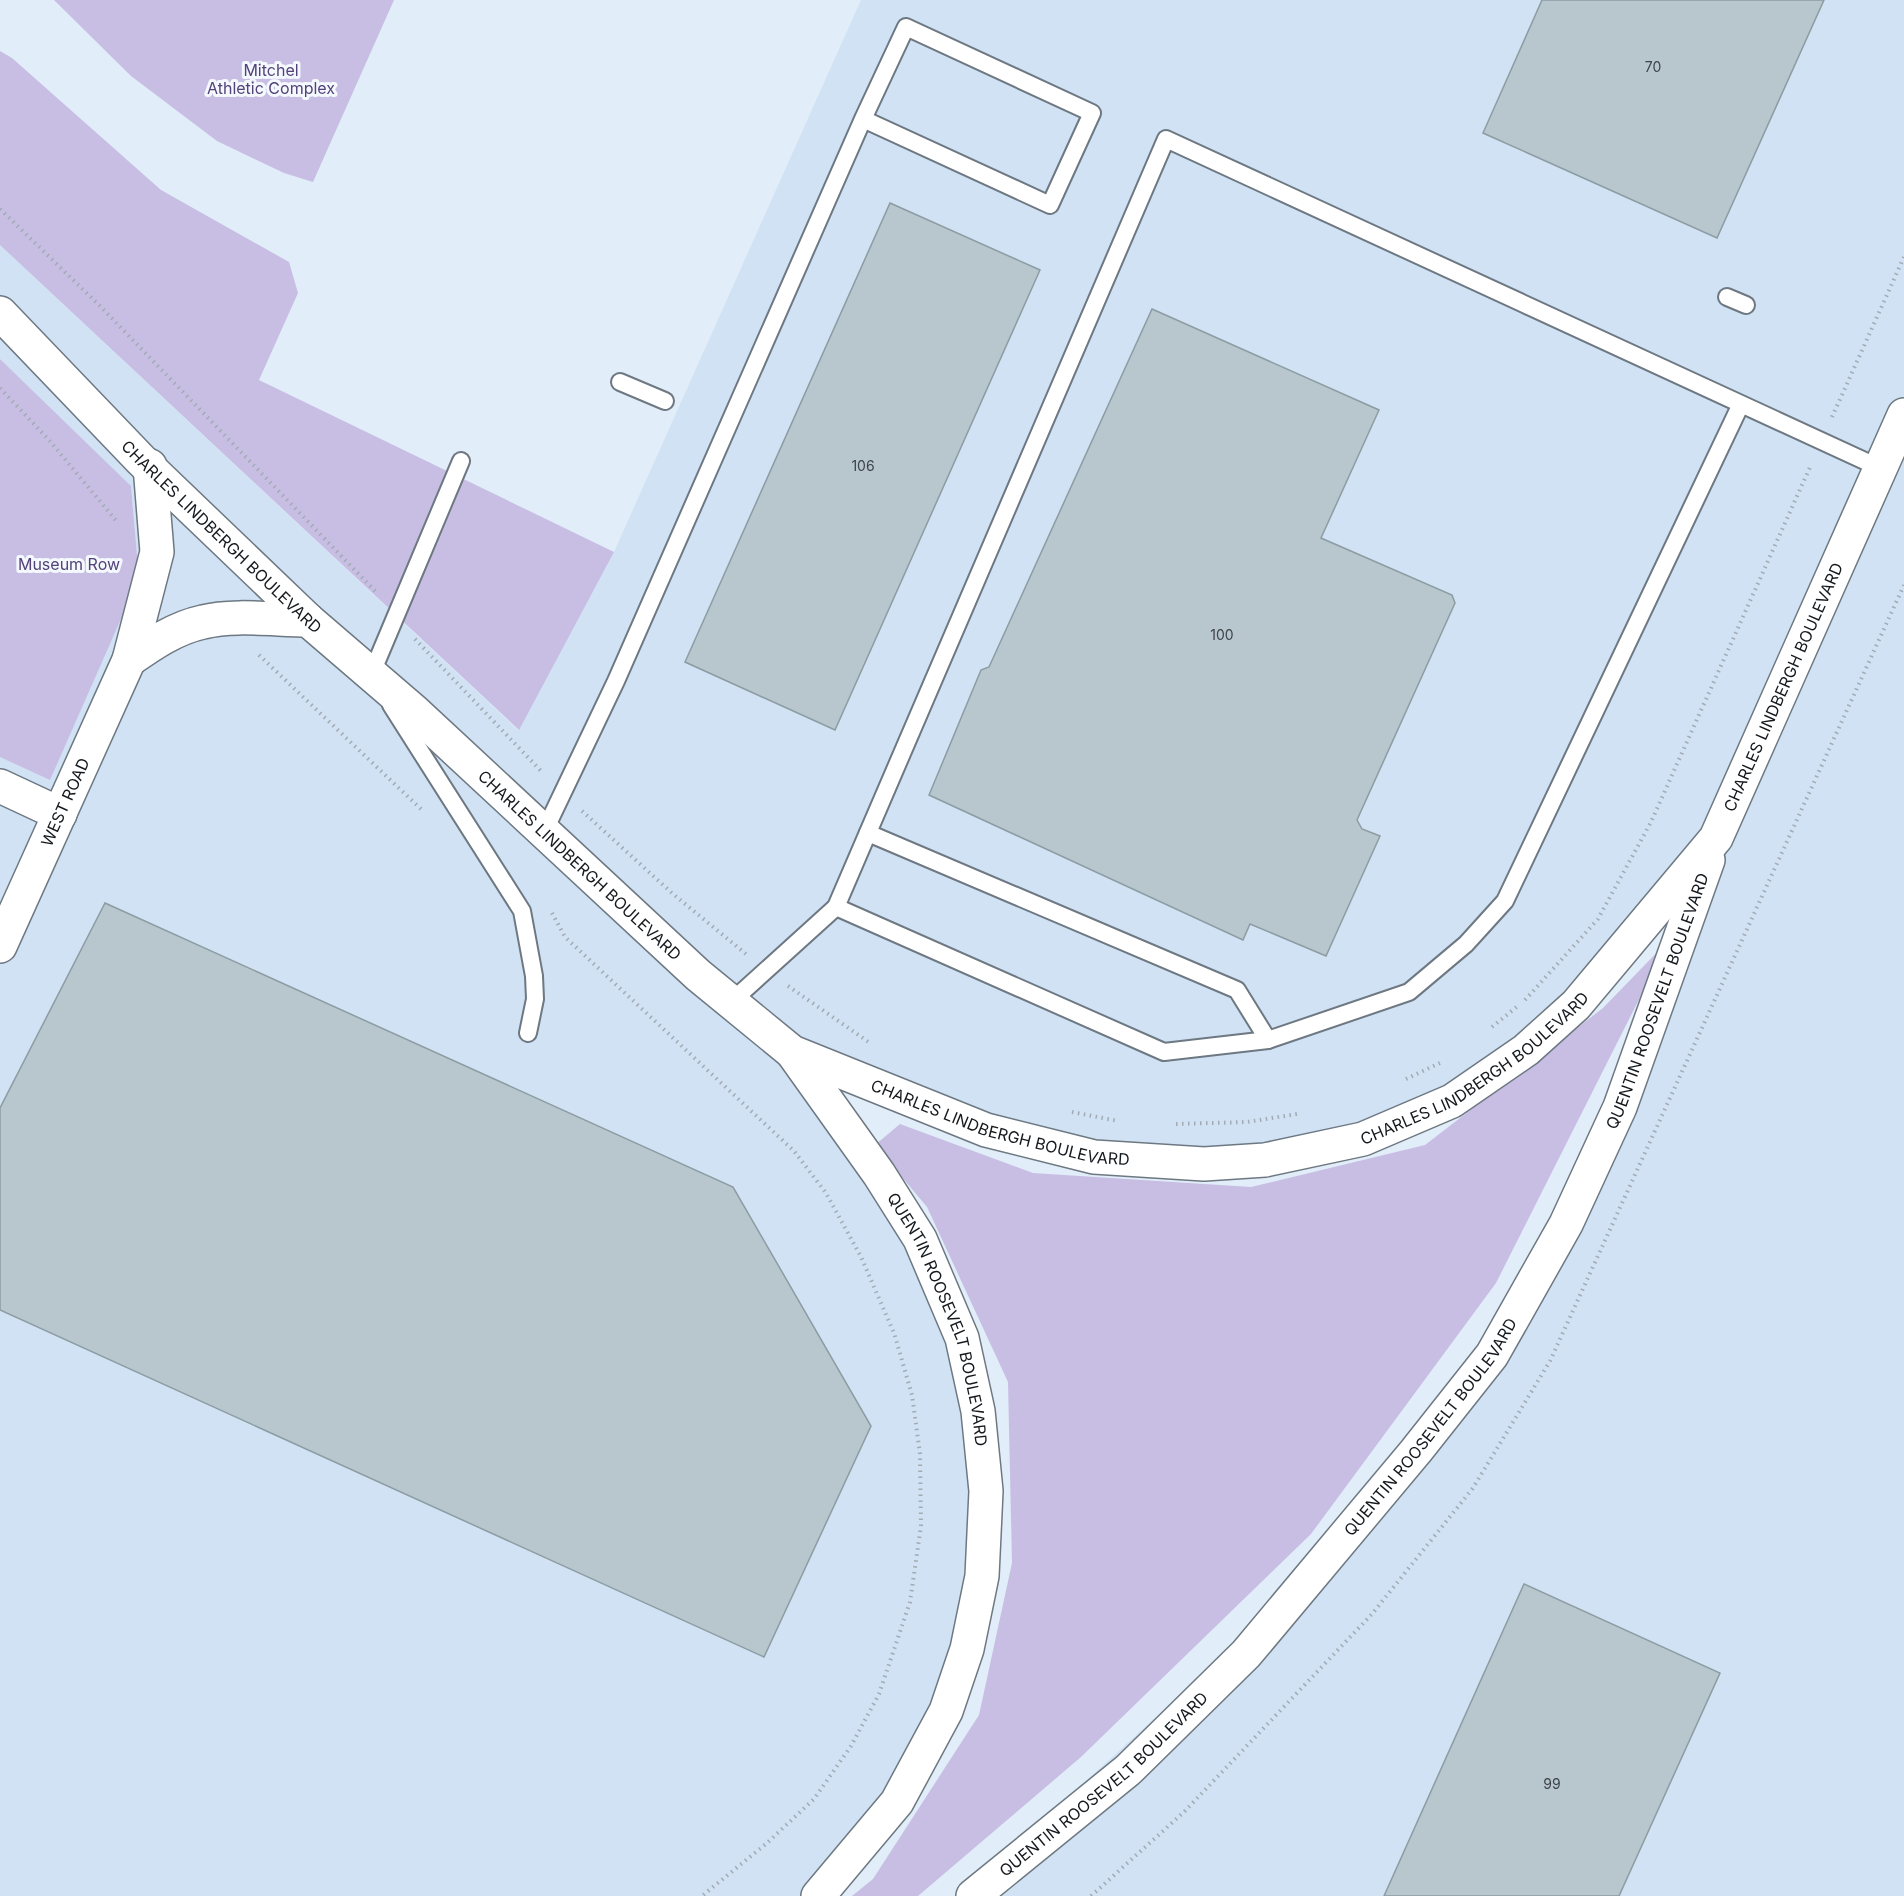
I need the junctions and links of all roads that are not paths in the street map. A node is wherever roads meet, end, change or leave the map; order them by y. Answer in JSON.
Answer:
{"nodes":[{"id":1,"x":863,"y":119,"type":"junction"},
{"id":2,"x":1727,"y":297,"type":"dead end"},
{"id":3,"x":1746,"y":305,"type":"dead end"},
{"id":4,"x":0,"y":313,"type":"edge"},
{"id":5,"x":620,"y":382,"type":"dead end"},
{"id":6,"x":664,"y":401,"type":"dead end"},
{"id":7,"x":1742,"y":404,"type":"junction"},
{"id":8,"x":1904,"y":415,"type":"edge"},
{"id":9,"x":461,"y":461,"type":"dead end"},
{"id":10,"x":150,"y":466,"type":"junction"},
{"id":11,"x":1880,"y":468,"type":"junction"},
{"id":12,"x":309,"y":620,"type":"junction"},
{"id":13,"x":129,"y":660,"type":"junction"},
{"id":14,"x":371,"y":675,"type":"junction"},
{"id":15,"x":0,"y":786,"type":"edge"},
{"id":16,"x":60,"y":814,"type":"junction"},
{"id":17,"x":544,"y":832,"type":"junction"},
{"id":18,"x":868,"y":833,"type":"junction"},
{"id":19,"x":1716,"y":838,"type":"junction"},
{"id":20,"x":836,"y":907,"type":"junction"},
{"id":21,"x":0,"y":946,"type":"edge"},
{"id":22,"x":731,"y":1002,"type":"junction"},
{"id":23,"x":528,"y":1033,"type":"dead end"},
{"id":24,"x":1268,"y":1040,"type":"junction"},
{"id":25,"x":792,"y":1052,"type":"junction"},
{"id":26,"x":818,"y":1896,"type":"edge"},
{"id":27,"x":973,"y":1896,"type":"edge"}],
"edges":[{"from":1,"to":1,"type":"lane"},
{"from":1,"to":17,"type":"lane"},
{"from":2,"to":3,"type":"lane"},
{"from":4,"to":10,"type":"street","name":"CHARLES LINDBERGH BOULEVARD"},
{"from":5,"to":6,"type":"lane"},
{"from":7,"to":11,"type":"lane"},
{"from":7,"to":18,"type":"lane"},
{"from":7,"to":24,"type":"lane"},
{"from":8,"to":11,"type":"street","name":"CHARLES LINDBERGH BOULEVARD"},
{"from":9,"to":14,"type":"lane"},
{"from":10,"to":12,"type":"street","name":"CHARLES LINDBERGH BOULEVARD"},
{"from":10,"to":13,"type":"street","name":"WEST ROAD"},
{"from":11,"to":19,"type":"street","name":"CHARLES LINDBERGH BOULEVARD"},
{"from":12,"to":13,"type":"street"},
{"from":12,"to":14,"type":"street","name":"CHARLES LINDBERGH BOULEVARD"},
{"from":13,"to":16,"type":"street","name":"WEST ROAD"},
{"from":14,"to":17,"type":"street","name":"CHARLES LINDBERGH BOULEVARD"},
{"from":14,"to":23,"type":"lane"},
{"from":15,"to":16,"type":"street"},
{"from":16,"to":21,"type":"street","name":"WEST ROAD"},
{"from":17,"to":22,"type":"street","name":"CHARLES LINDBERGH BOULEVARD"},
{"from":18,"to":20,"type":"lane"},
{"from":18,"to":24,"type":"lane"},
{"from":19,"to":25,"type":"street","name":"CHARLES LINDBERGH BOULEVARD"},
{"from":19,"to":27,"type":"street","name":"QUENTIN ROOSEVELT BOULEVARD"},
{"from":20,"to":22,"type":"lane"},
{"from":20,"to":24,"type":"lane"},
{"from":22,"to":25,"type":"street","name":"CHARLES LINDBERGH BOULEVARD"},
{"from":25,"to":26,"type":"street","name":"QUENTIN ROOSEVELT BOULEVARD"}]}
